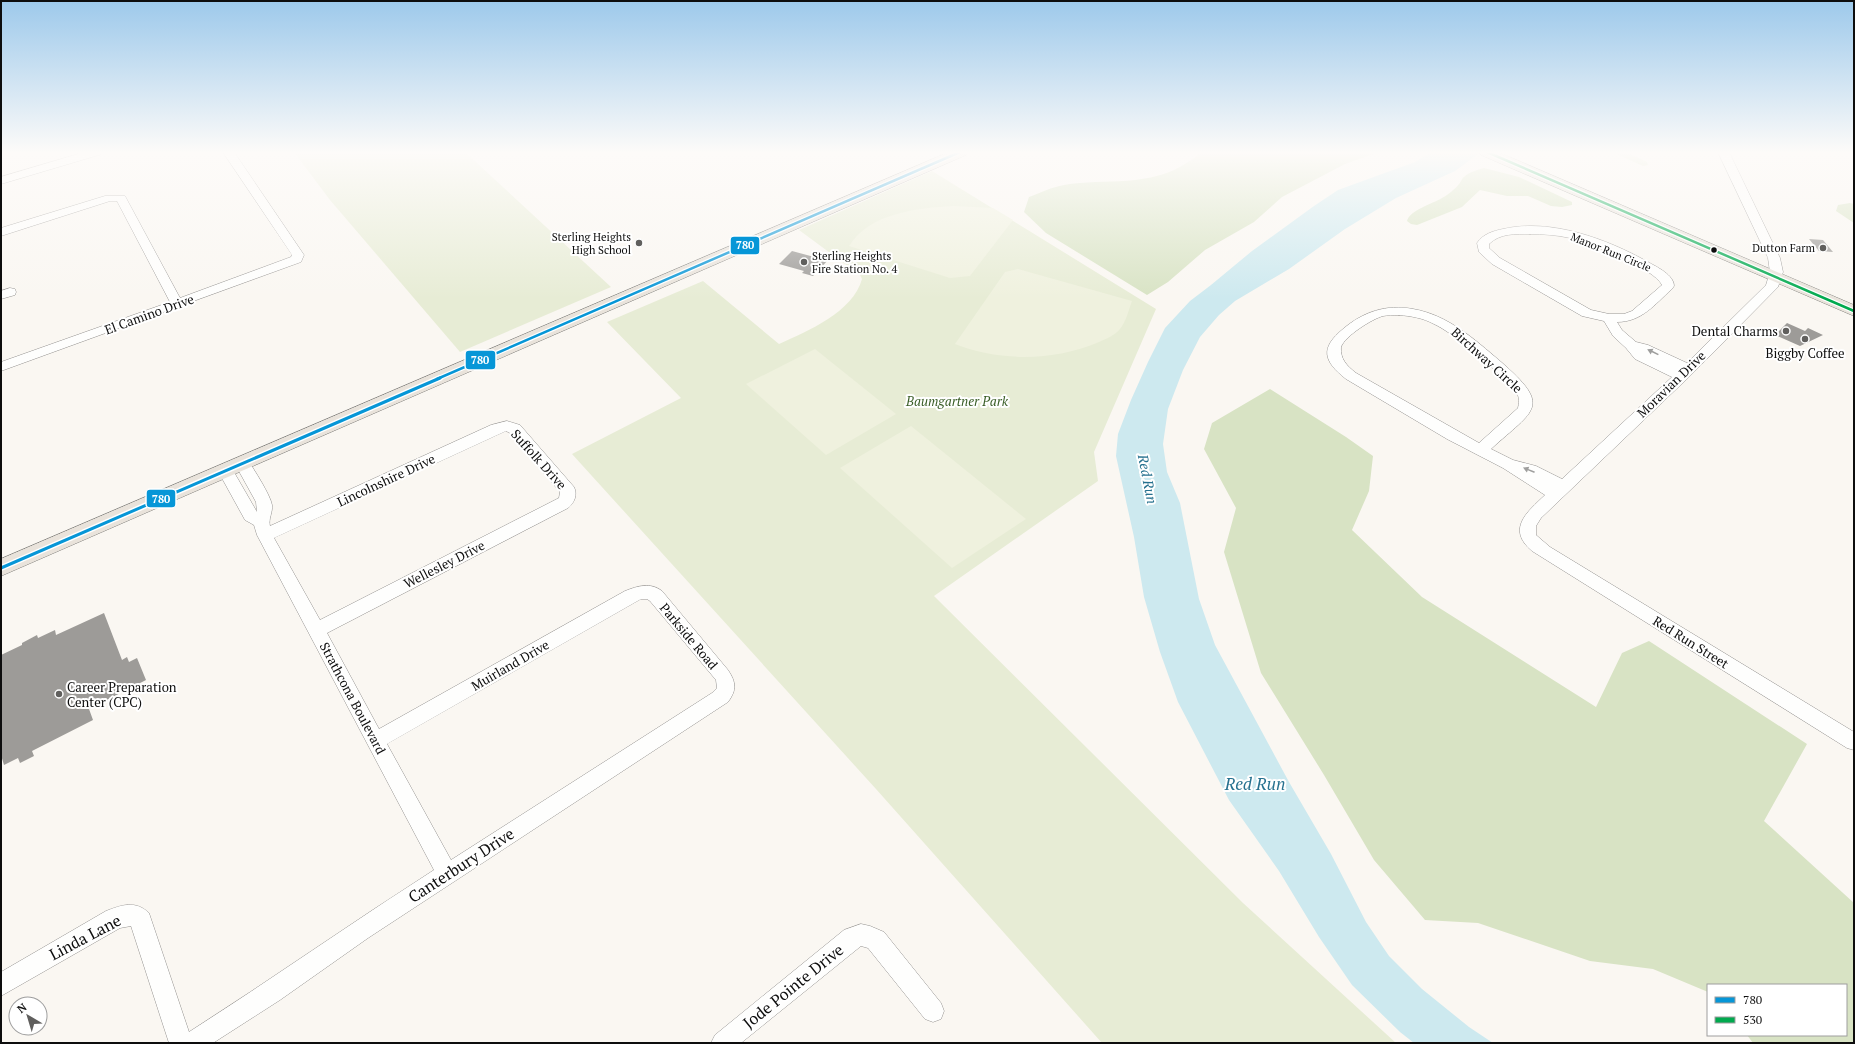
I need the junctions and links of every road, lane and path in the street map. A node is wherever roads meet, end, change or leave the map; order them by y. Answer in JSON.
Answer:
{"nodes":[{"id":1,"x":106,"y":201,"type":"edge"},
{"id":2,"x":123,"y":201,"type":"edge"},
{"id":3,"x":261,"y":201,"type":"edge"},
{"id":4,"x":850,"y":201,"type":"edge"},
{"id":5,"x":1597,"y":201,"type":"edge"},
{"id":6,"x":1746,"y":201,"type":"edge"},
{"id":7,"x":1,"y":232,"type":"edge"},
{"id":8,"x":1777,"y":278,"type":"junction"},
{"id":9,"x":177,"y":304,"type":"junction"},
{"id":10,"x":1854,"y":311,"type":"edge"},
{"id":11,"x":1609,"y":318,"type":"junction"},
{"id":12,"x":1,"y":367,"type":"edge"},
{"id":13,"x":1685,"y":373,"type":"junction"},
{"id":14,"x":506,"y":426,"type":"joint"},
{"id":15,"x":1480,"y":450,"type":"junction"},
{"id":16,"x":235,"y":467,"type":"junction"},
{"id":17,"x":1560,"y":491,"type":"junction"},
{"id":18,"x":259,"y":492,"type":"junction"},
{"id":19,"x":568,"y":495,"type":"joint"},
{"id":20,"x":242,"y":499,"type":"junction"},
{"id":21,"x":263,"y":529,"type":"junction"},
{"id":22,"x":1529,"y":539,"type":"joint"},
{"id":23,"x":1,"y":568,"type":"edge"},
{"id":24,"x":646,"y":591,"type":"joint"},
{"id":25,"x":316,"y":630,"type":"junction"},
{"id":26,"x":727,"y":687,"type":"joint"},
{"id":27,"x":376,"y":741,"type":"junction"},
{"id":28,"x":1854,"y":742,"type":"edge"},
{"id":29,"x":447,"y":874,"type":"junction"},
{"id":30,"x":1,"y":985,"type":"edge"},
{"id":31,"x":933,"y":1011,"type":"dead end"},
{"id":32,"x":180,"y":1043,"type":"edge"},
{"id":33,"x":192,"y":1043,"type":"edge"},
{"id":34,"x":723,"y":1043,"type":"edge"}],
"edges":[{"from":1,"to":7,"type":"street"},
{"from":2,"to":9,"type":"street"},
{"from":3,"to":9,"type":"street","name":"El Camino Drive"},
{"from":4,"to":16,"type":"main road"},
{"from":5,"to":8,"type":"main road"},
{"from":6,"to":8,"type":"street"},
{"from":8,"to":10,"type":"main road"},
{"from":8,"to":13,"type":"street","name":"Moravian Drive"},
{"from":9,"to":12,"type":"street","name":"El Camino Drive"},
{"from":11,"to":11,"type":"street","name":"Manor Run Circle"},
{"from":11,"to":13,"type":"street"},
{"from":13,"to":17,"type":"street","name":"Moravian Drive"},
{"from":14,"to":19,"type":"street","name":"Suffolk Drive"},
{"from":14,"to":21,"type":"street","name":"Lincolnshire Drive"},
{"from":15,"to":15,"type":"street","name":"Birchway Circle"},
{"from":15,"to":17,"type":"street","name":"Birchway Circle"},
{"from":16,"to":18,"type":"street"},
{"from":16,"to":20,"type":"street","name":"Strathcona Boulevard"},
{"from":16,"to":23,"type":"main road"},
{"from":17,"to":22,"type":"street","name":"Moravian Drive"},
{"from":18,"to":20,"type":"street"},
{"from":18,"to":21,"type":"street"},
{"from":19,"to":25,"type":"street","name":"Wellesley Drive"},
{"from":20,"to":21,"type":"street","name":"Strathcona Boulevard"},
{"from":21,"to":25,"type":"street","name":"Strathcona Boulevard"},
{"from":22,"to":28,"type":"street","name":"Red Run Street"},
{"from":24,"to":26,"type":"street","name":"Parkside Road"},
{"from":24,"to":27,"type":"street","name":"Muirland Drive"},
{"from":25,"to":27,"type":"street","name":"Strathcona Boulevard"},
{"from":26,"to":29,"type":"street","name":"Canterbury Drive"},
{"from":27,"to":29,"type":"street","name":"Strathcona Boulevard"},
{"from":29,"to":33,"type":"street","name":"Canterbury Drive"},
{"from":30,"to":32,"type":"street","name":"Linda Lane"},
{"from":31,"to":34,"type":"street","name":"Jode Pointe Drive"}]}
